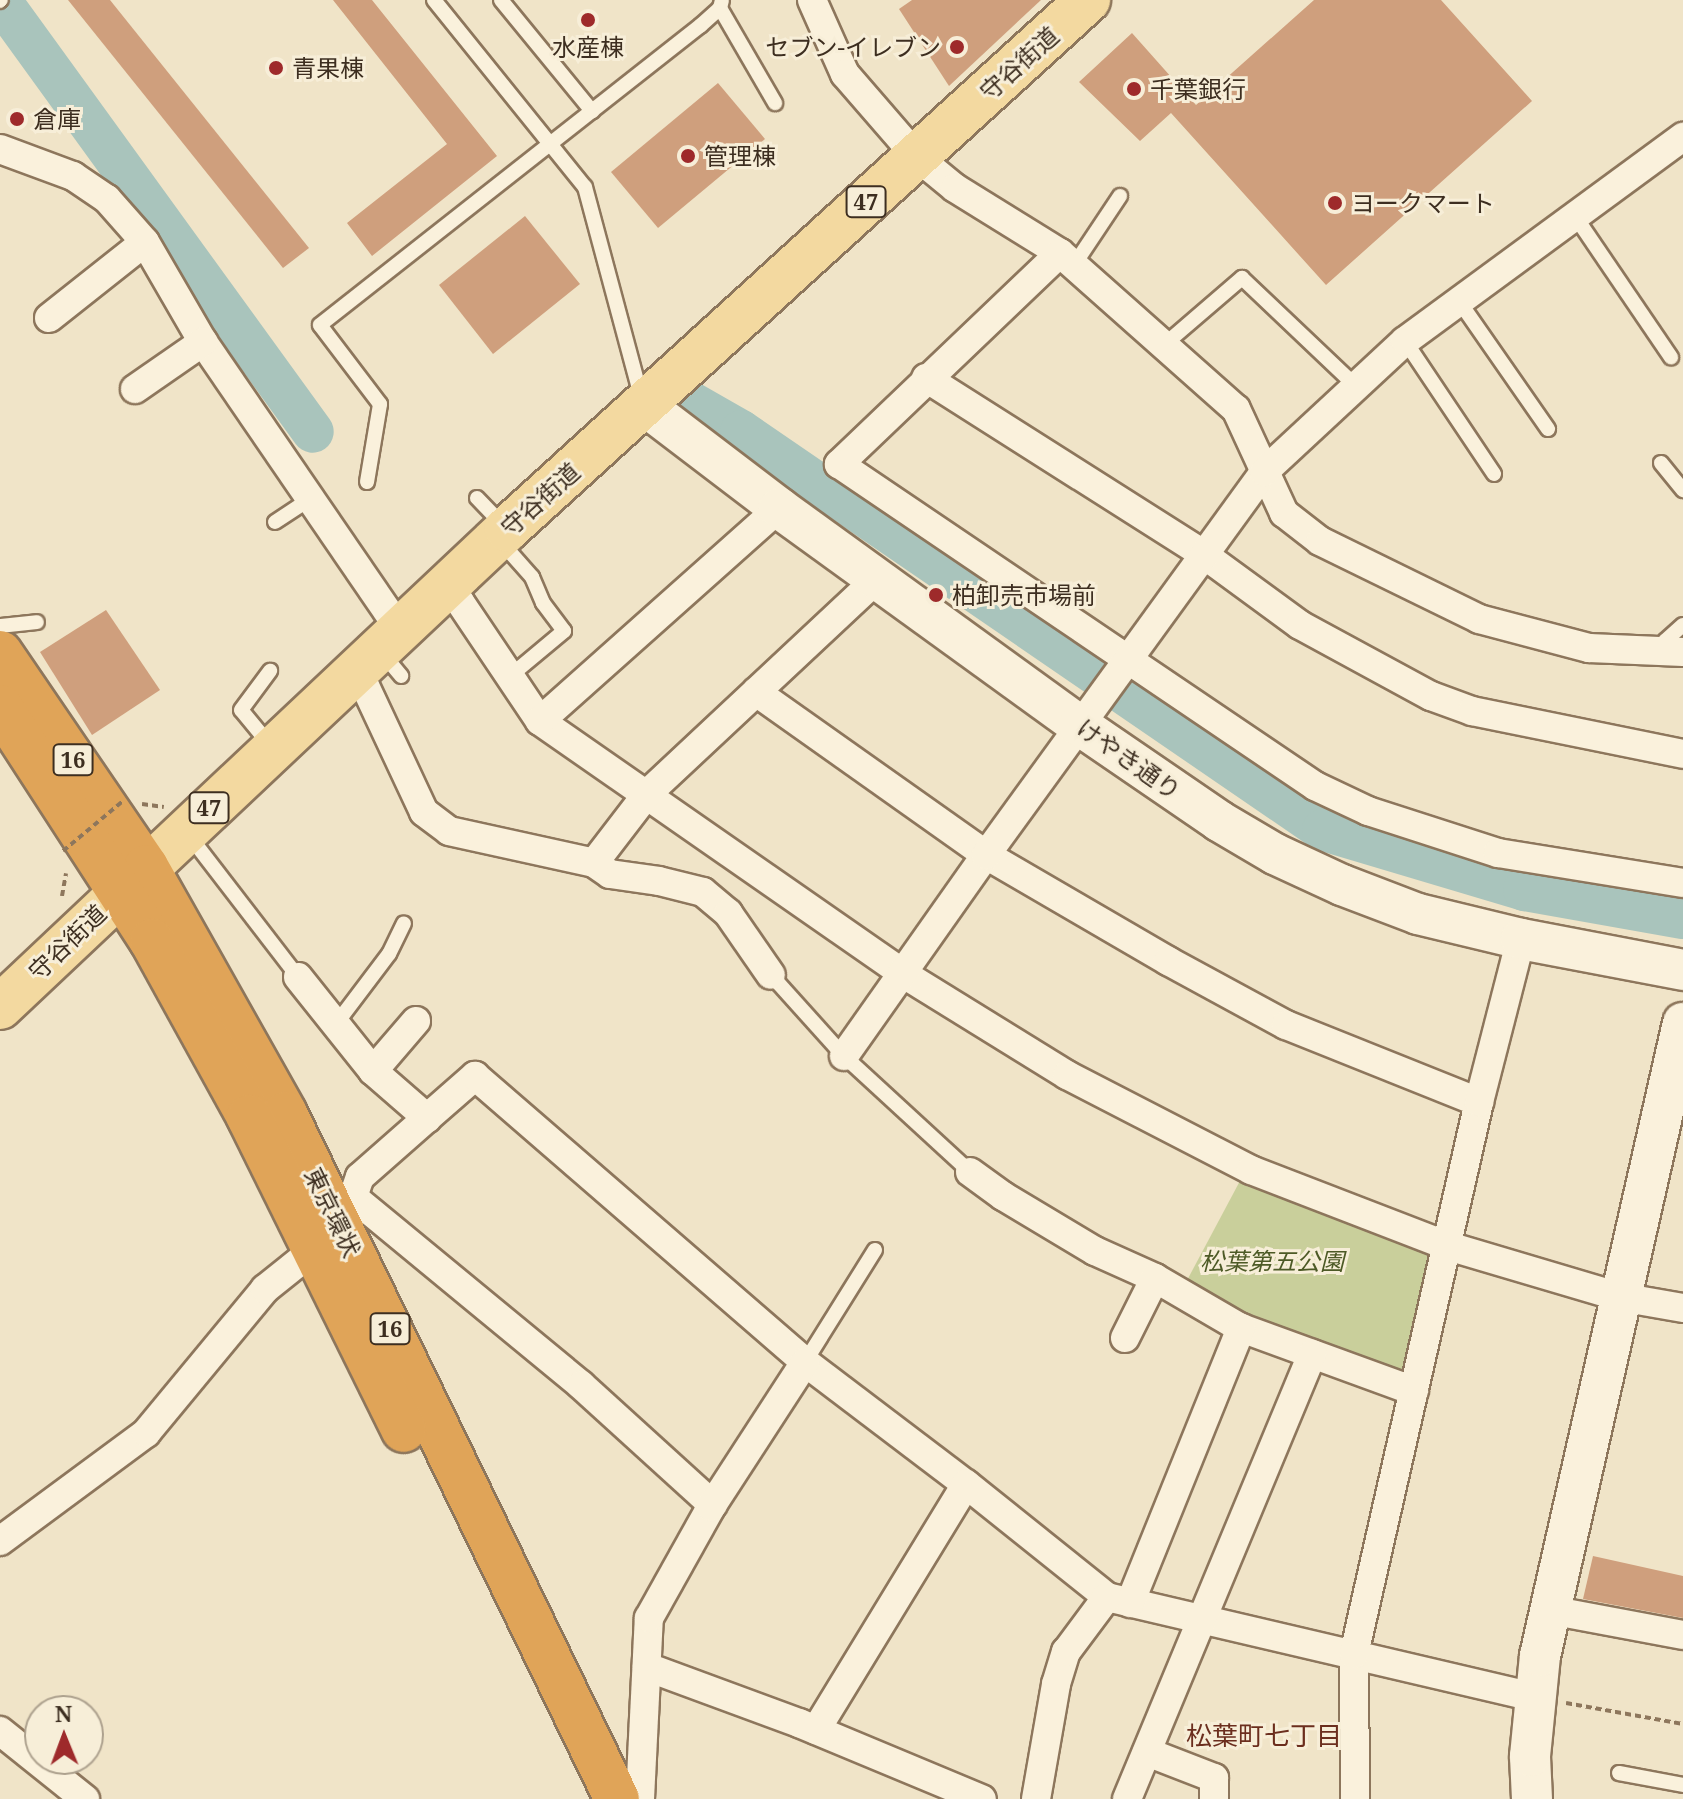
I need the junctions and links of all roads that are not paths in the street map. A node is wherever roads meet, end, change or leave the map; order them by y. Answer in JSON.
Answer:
{"nodes":[{"id":1,"x":434,"y":0,"type":"edge"},
{"id":2,"x":501,"y":0,"type":"edge"},
{"id":3,"x":812,"y":0,"type":"edge"},
{"id":4,"x":1088,"y":0,"type":"edge"},
{"id":5,"x":721,"y":4,"type":"edge"},
{"id":6,"x":775,"y":103,"type":"dead end"},
{"id":7,"x":592,"y":111,"type":"junction"},
{"id":8,"x":1683,"y":137,"type":"edge"},
{"id":9,"x":549,"y":144,"type":"junction"},
{"id":10,"x":0,"y":149,"type":"edge"},
{"id":11,"x":916,"y":156,"type":"junction"},
{"id":12,"x":1120,"y":196,"type":"dead end"},
{"id":13,"x":1575,"y":216,"type":"junction"},
{"id":14,"x":145,"y":242,"type":"junction"},
{"id":15,"x":1067,"y":259,"type":"junction"},
{"id":16,"x":1459,"y":301,"type":"junction"},
{"id":17,"x":49,"y":318,"type":"dead end"},
{"id":18,"x":1405,"y":341,"type":"junction"},
{"id":19,"x":203,"y":342,"type":"junction"},
{"id":20,"x":1164,"y":345,"type":"junction"},
{"id":21,"x":1671,"y":357,"type":"dead end"},
{"id":22,"x":926,"y":378,"type":"junction"},
{"id":23,"x":1358,"y":388,"type":"junction"},
{"id":24,"x":135,"y":389,"type":"dead end"},
{"id":25,"x":644,"y":405,"type":"junction"},
{"id":26,"x":1548,"y":429,"type":"dead end"},
{"id":27,"x":1661,"y":463,"type":"dead end"},
{"id":28,"x":1264,"y":472,"type":"junction"},
{"id":29,"x":1494,"y":474,"type":"dead end"},
{"id":30,"x":368,"y":475,"type":"dead end"},
{"id":31,"x":1683,"y":490,"type":"edge"},
{"id":32,"x":477,"y":498,"type":"dead end"},
{"id":33,"x":310,"y":499,"type":"junction"},
{"id":34,"x":779,"y":508,"type":"junction"},
{"id":35,"x":275,"y":522,"type":"dead end"},
{"id":36,"x":502,"y":534,"type":"junction"},
{"id":37,"x":1203,"y":554,"type":"junction"},
{"id":38,"x":879,"y":577,"type":"junction"},
{"id":39,"x":447,"y":588,"type":"junction"},
{"id":40,"x":37,"y":622,"type":"dead end"},
{"id":41,"x":1683,"y":625,"type":"edge"},
{"id":42,"x":0,"y":626,"type":"edge"},
{"id":43,"x":1674,"y":652,"type":"edge"},
{"id":44,"x":0,"y":653,"type":"edge"},
{"id":45,"x":383,"y":657,"type":"junction"},
{"id":46,"x":1128,"y":658,"type":"junction"},
{"id":47,"x":270,"y":671,"type":"dead end"},
{"id":48,"x":510,"y":676,"type":"junction"},
{"id":49,"x":756,"y":692,"type":"junction"},
{"id":50,"x":0,"y":707,"type":"edge"},
{"id":51,"x":540,"y":721,"type":"junction"},
{"id":52,"x":1079,"y":725,"type":"junction"},
{"id":53,"x":272,"y":749,"type":"junction"},
{"id":54,"x":1683,"y":754,"type":"edge"},
{"id":55,"x":647,"y":794,"type":"junction"},
{"id":56,"x":185,"y":831,"type":"junction"},
{"id":57,"x":986,"y":855,"type":"junction"},
{"id":58,"x":594,"y":863,"type":"junction"},
{"id":59,"x":133,"y":879,"type":"junction"},
{"id":60,"x":1683,"y":883,"type":"edge"},
{"id":61,"x":404,"y":923,"type":"dead end"},
{"id":62,"x":1521,"y":939,"type":"junction"},
{"id":63,"x":1683,"y":970,"type":"edge"},
{"id":64,"x":902,"y":973,"type":"junction"},
{"id":65,"x":771,"y":975,"type":"joint"},
{"id":66,"x":298,"y":977,"type":"joint"},
{"id":67,"x":0,"y":1007,"type":"edge"},
{"id":68,"x":416,"y":1021,"type":"dead end"},
{"id":69,"x":1683,"y":1023,"type":"edge"},
{"id":70,"x":336,"y":1024,"type":"junction"},
{"id":71,"x":844,"y":1056,"type":"junction"},
{"id":72,"x":373,"y":1071,"type":"junction"},
{"id":73,"x":1479,"y":1102,"type":"junction"},
{"id":74,"x":427,"y":1118,"type":"junction"},
{"id":75,"x":970,"y":1172,"type":"joint"},
{"id":76,"x":342,"y":1202,"type":"junction"},
{"id":77,"x":1448,"y":1246,"type":"junction"},
{"id":78,"x":315,"y":1249,"type":"junction"},
{"id":79,"x":875,"y":1250,"type":"dead end"},
{"id":80,"x":1155,"y":1278,"type":"junction"},
{"id":81,"x":1620,"y":1297,"type":"junction"},
{"id":82,"x":1683,"y":1308,"type":"edge"},
{"id":83,"x":1241,"y":1328,"type":"junction"},
{"id":84,"x":1125,"y":1338,"type":"dead end"},
{"id":85,"x":1312,"y":1354,"type":"junction"},
{"id":86,"x":805,"y":1362,"type":"junction"},
{"id":87,"x":1414,"y":1391,"type":"junction"},
{"id":88,"x":966,"y":1484,"type":"junction"},
{"id":89,"x":713,"y":1505,"type":"junction"},
{"id":90,"x":0,"y":1541,"type":"edge"},
{"id":91,"x":1118,"y":1600,"type":"junction"},
{"id":92,"x":1550,"y":1610,"type":"junction"},
{"id":93,"x":1202,"y":1620,"type":"junction"},
{"id":94,"x":1683,"y":1635,"type":"edge"},
{"id":95,"x":1354,"y":1654,"type":"junction"},
{"id":96,"x":647,"y":1667,"type":"junction"},
{"id":97,"x":1546,"y":1699,"type":"junction"},
{"id":98,"x":816,"y":1730,"type":"junction"},
{"id":99,"x":0,"y":1731,"type":"edge"},
{"id":100,"x":1147,"y":1752,"type":"junction"},
{"id":101,"x":1619,"y":1773,"type":"dead end"},
{"id":102,"x":1683,"y":1785,"type":"edge"},
{"id":103,"x":85,"y":1799,"type":"edge"},
{"id":104,"x":584,"y":1799,"type":"edge"},
{"id":105,"x":617,"y":1799,"type":"edge"},
{"id":106,"x":640,"y":1799,"type":"edge"},
{"id":107,"x":982,"y":1799,"type":"edge"},
{"id":108,"x":1036,"y":1799,"type":"edge"},
{"id":109,"x":1127,"y":1799,"type":"edge"},
{"id":110,"x":1214,"y":1799,"type":"edge"},
{"id":111,"x":1355,"y":1799,"type":"edge"},
{"id":112,"x":1532,"y":1799,"type":"edge"}],
"edges":[{"from":1,"to":9,"type":"lane"},
{"from":2,"to":7,"type":"lane"},
{"from":3,"to":11,"type":"street"},
{"from":4,"to":11,"type":"main road","name":"守谷街道","number":"47"},
{"from":5,"to":6,"type":"lane"},
{"from":5,"to":7,"type":"lane"},
{"from":7,"to":9,"type":"lane"},
{"from":8,"to":13,"type":"street"},
{"from":9,"to":25,"type":"lane"},
{"from":9,"to":30,"type":"lane"},
{"from":10,"to":14,"type":"street"},
{"from":11,"to":15,"type":"street"},
{"from":11,"to":25,"type":"main road","name":"守谷街道","number":"47"},
{"from":12,"to":15,"type":"lane"},
{"from":13,"to":16,"type":"street"},
{"from":13,"to":21,"type":"lane"},
{"from":14,"to":17,"type":"street"},
{"from":14,"to":19,"type":"street"},
{"from":15,"to":20,"type":"street"},
{"from":15,"to":22,"type":"street"},
{"from":16,"to":18,"type":"street"},
{"from":16,"to":26,"type":"lane"},
{"from":18,"to":23,"type":"street"},
{"from":18,"to":29,"type":"lane"},
{"from":19,"to":24,"type":"street"},
{"from":19,"to":33,"type":"street"},
{"from":20,"to":23,"type":"lane"},
{"from":20,"to":28,"type":"street"},
{"from":22,"to":37,"type":"street"},
{"from":22,"to":46,"type":"street"},
{"from":23,"to":28,"type":"street"},
{"from":25,"to":34,"type":"street","name":"けやき通り"},
{"from":25,"to":36,"type":"main road","name":"守谷街道","number":"47"},
{"from":27,"to":31,"type":"lane"},
{"from":28,"to":37,"type":"street"},
{"from":28,"to":43,"type":"street"},
{"from":32,"to":36,"type":"lane"},
{"from":33,"to":35,"type":"lane"},
{"from":33,"to":45,"type":"street"},
{"from":34,"to":38,"type":"street","name":"けやき通り"},
{"from":34,"to":51,"type":"street"},
{"from":36,"to":39,"type":"main road","name":"守谷街道","number":"47"},
{"from":36,"to":48,"type":"lane"},
{"from":37,"to":46,"type":"street"},
{"from":37,"to":54,"type":"street"},
{"from":38,"to":49,"type":"street"},
{"from":38,"to":52,"type":"street","name":"けやき通り"},
{"from":39,"to":45,"type":"main road","name":"守谷街道","number":"47"},
{"from":39,"to":48,"type":"street"},
{"from":40,"to":42,"type":"lane"},
{"from":41,"to":43,"type":"lane"},
{"from":44,"to":59,"type":"highway","name":"東京環状","number":"16"},
{"from":45,"to":53,"type":"main road","name":"守谷街道","number":"47"},
{"from":45,"to":58,"type":"street"},
{"from":46,"to":52,"type":"street"},
{"from":46,"to":60,"type":"street"},
{"from":47,"to":53,"type":"lane"},
{"from":48,"to":51,"type":"street"},
{"from":49,"to":55,"type":"street"},
{"from":49,"to":57,"type":"street"},
{"from":50,"to":59,"type":"highway","name":"東京環状","number":"16"},
{"from":51,"to":55,"type":"street"},
{"from":52,"to":57,"type":"street"},
{"from":52,"to":62,"type":"street","name":"けやき通り"},
{"from":53,"to":56,"type":"main road","name":"守谷街道","number":"47"},
{"from":55,"to":58,"type":"street"},
{"from":55,"to":64,"type":"street"},
{"from":56,"to":59,"type":"main road","name":"守谷街道","number":"47"},
{"from":56,"to":66,"type":"lane"},
{"from":57,"to":64,"type":"street"},
{"from":57,"to":73,"type":"street"},
{"from":58,"to":65,"type":"street"},
{"from":59,"to":67,"type":"main road","name":"守谷街道","number":"47"},
{"from":59,"to":76,"type":"highway","name":"東京環状","number":"16"},
{"from":59,"to":78,"type":"highway","name":"東京環状","number":"16"},
{"from":61,"to":70,"type":"lane"},
{"from":62,"to":63,"type":"street","name":"けやき通り"},
{"from":62,"to":73,"type":"street"},
{"from":64,"to":71,"type":"street"},
{"from":64,"to":77,"type":"street"},
{"from":65,"to":71,"type":"lane"},
{"from":66,"to":70,"type":"street"},
{"from":68,"to":72,"type":"street"},
{"from":69,"to":81,"type":"street"},
{"from":70,"to":72,"type":"street"},
{"from":71,"to":75,"type":"lane"},
{"from":72,"to":74,"type":"street"},
{"from":73,"to":77,"type":"street"},
{"from":74,"to":76,"type":"street"},
{"from":74,"to":86,"type":"street"},
{"from":75,"to":80,"type":"street"},
{"from":76,"to":89,"type":"street"},
{"from":76,"to":105,"type":"highway","name":"東京環状","number":"16"},
{"from":77,"to":81,"type":"street"},
{"from":77,"to":87,"type":"street"},
{"from":78,"to":90,"type":"street"},
{"from":78,"to":104,"type":"highway","name":"東京環状","number":"16"},
{"from":79,"to":86,"type":"lane"},
{"from":80,"to":83,"type":"street"},
{"from":80,"to":84,"type":"street"},
{"from":81,"to":82,"type":"street"},
{"from":81,"to":92,"type":"street"},
{"from":83,"to":85,"type":"street"},
{"from":83,"to":91,"type":"street"},
{"from":85,"to":87,"type":"street"},
{"from":85,"to":93,"type":"street"},
{"from":86,"to":88,"type":"street"},
{"from":86,"to":89,"type":"street"},
{"from":87,"to":95,"type":"street"},
{"from":88,"to":91,"type":"street"},
{"from":88,"to":98,"type":"street"},
{"from":89,"to":96,"type":"street"},
{"from":91,"to":93,"type":"street"},
{"from":91,"to":108,"type":"street"},
{"from":92,"to":94,"type":"street"},
{"from":92,"to":97,"type":"street"},
{"from":93,"to":95,"type":"street"},
{"from":93,"to":100,"type":"street"},
{"from":95,"to":97,"type":"street"},
{"from":95,"to":111,"type":"street"},
{"from":96,"to":98,"type":"street"},
{"from":96,"to":106,"type":"street"},
{"from":97,"to":112,"type":"street"},
{"from":98,"to":107,"type":"street"},
{"from":99,"to":103,"type":"street"},
{"from":100,"to":109,"type":"street"},
{"from":100,"to":110,"type":"street"},
{"from":101,"to":102,"type":"lane"}]}
